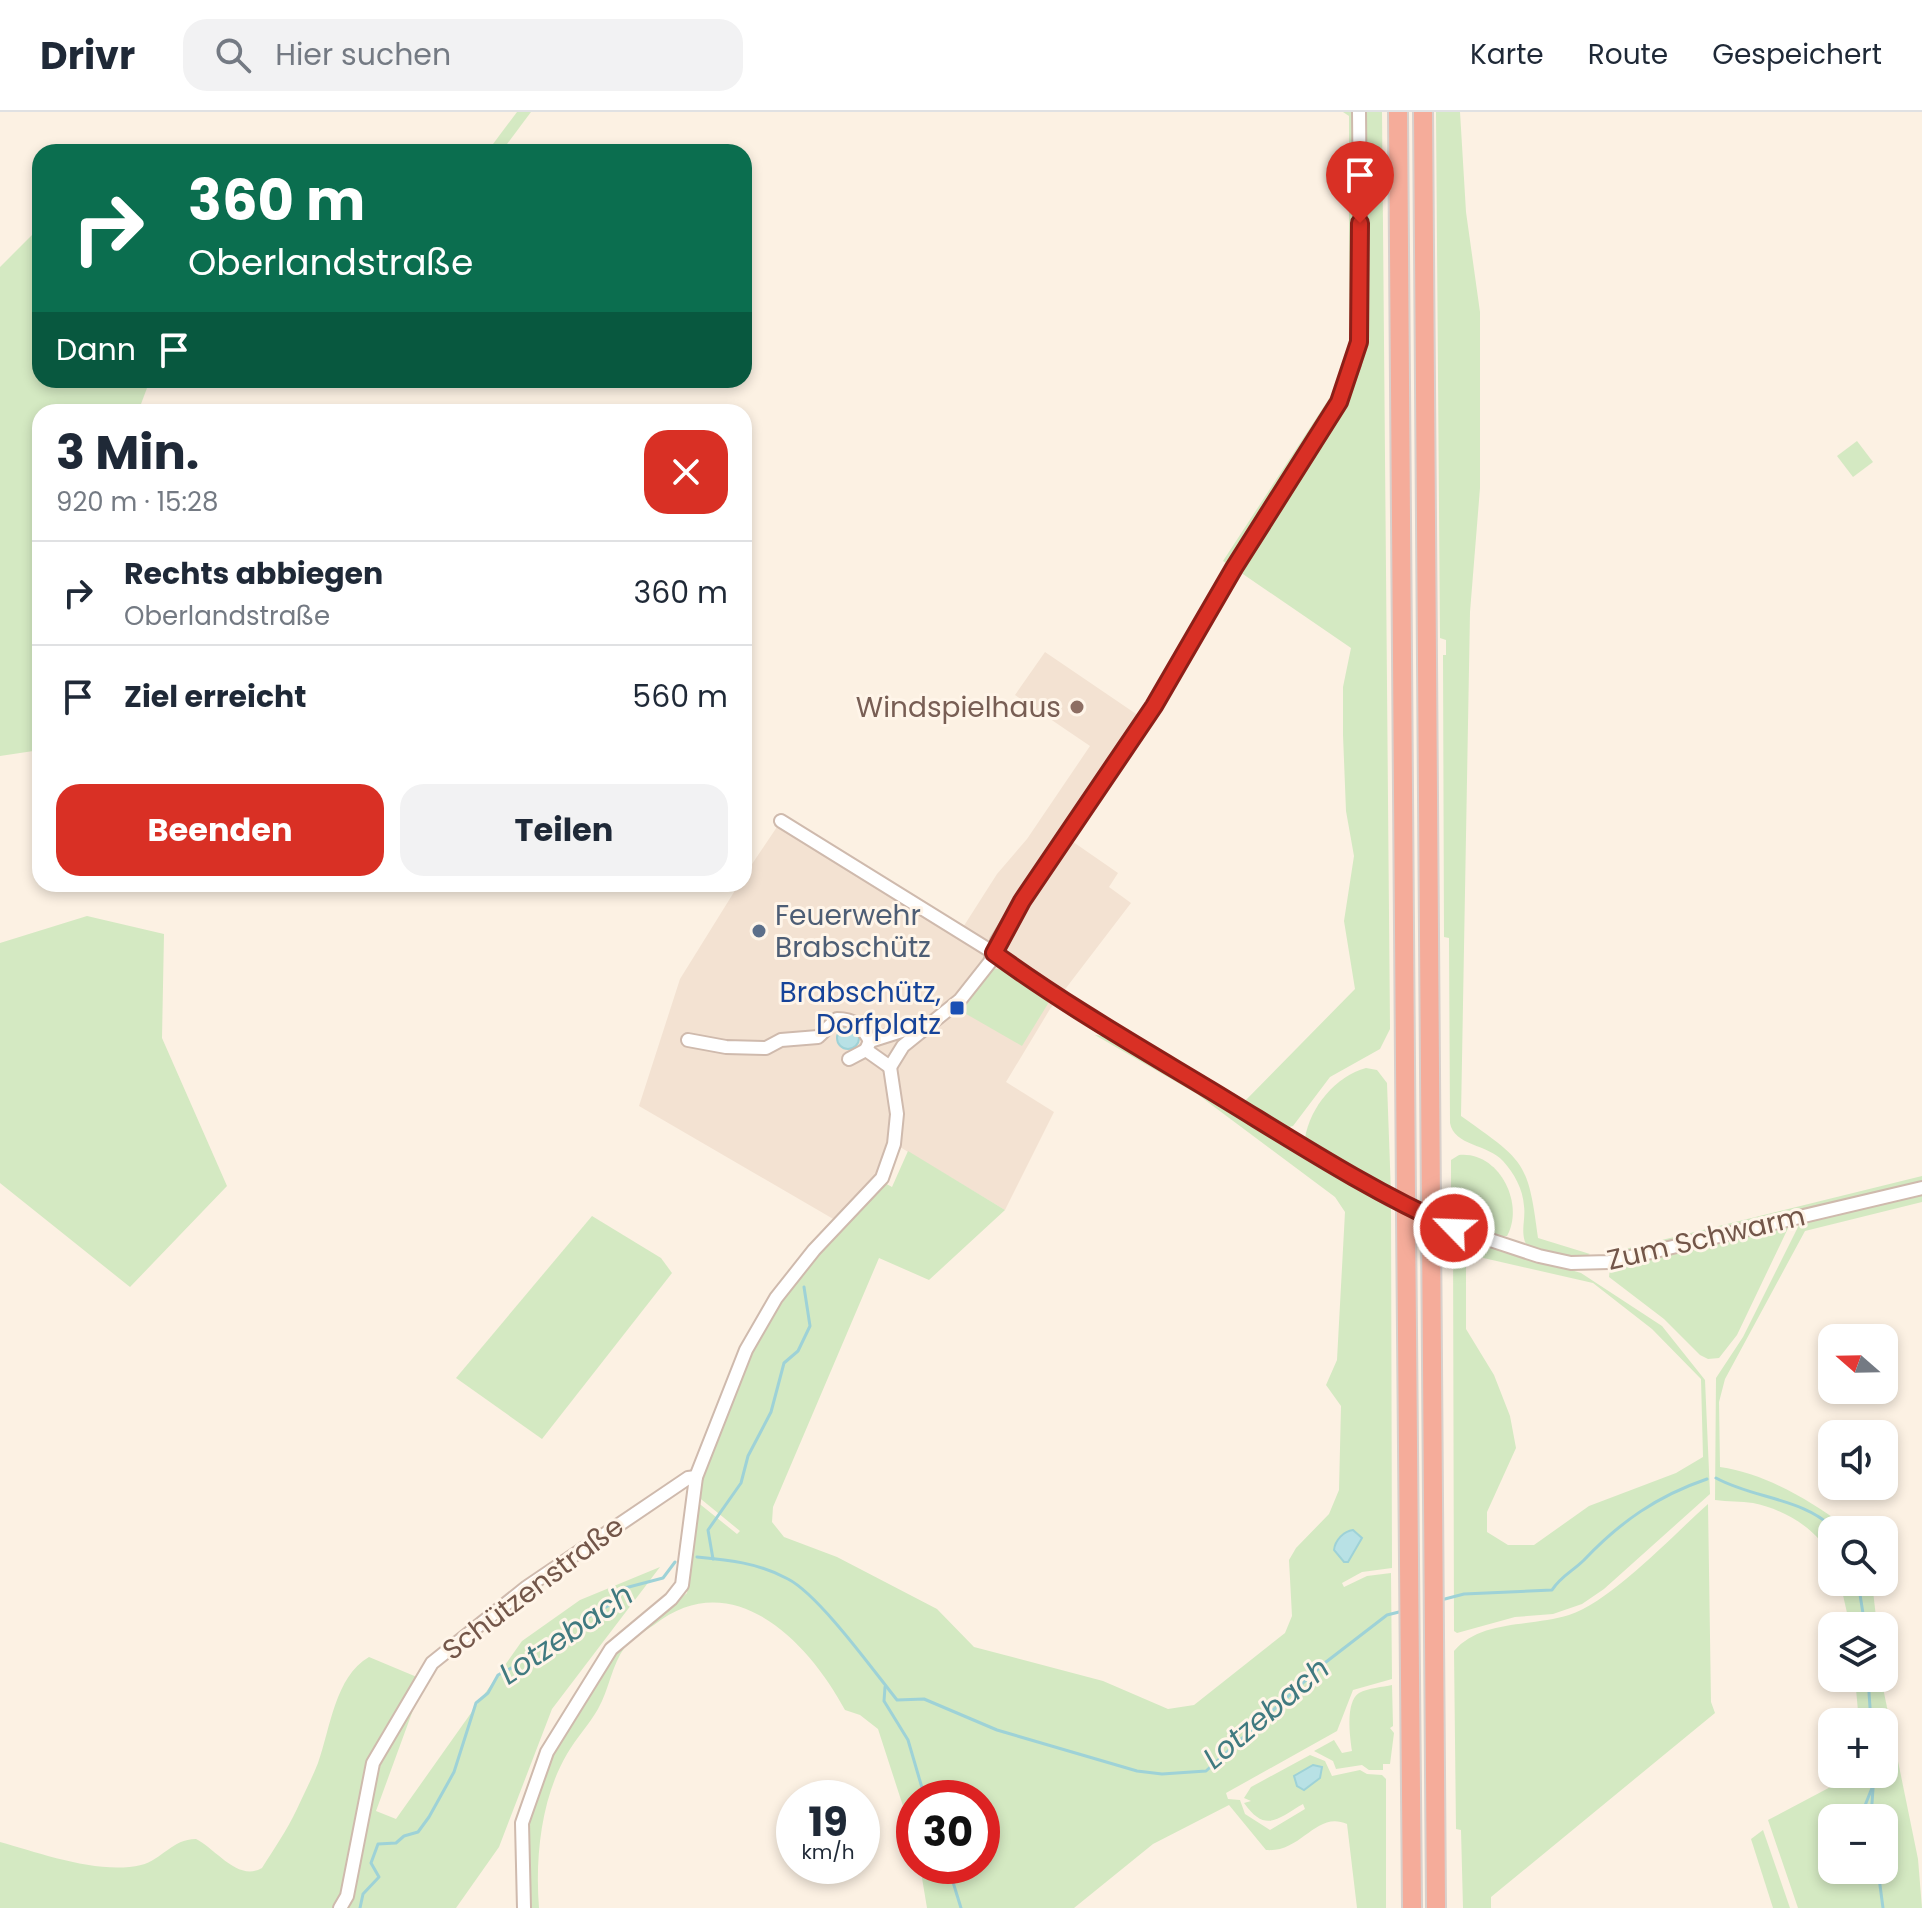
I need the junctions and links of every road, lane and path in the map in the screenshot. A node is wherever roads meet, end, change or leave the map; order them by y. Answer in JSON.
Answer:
{"nodes":[{"id":1,"x":1359,"y":112,"type":"edge"},
{"id":2,"x":1398,"y":112,"type":"edge"},
{"id":3,"x":1423,"y":112,"type":"edge"},
{"id":4,"x":781,"y":821,"type":"dead end"},
{"id":5,"x":994,"y":953,"type":"junction"},
{"id":6,"x":921,"y":1031,"type":"junction"},
{"id":7,"x":688,"y":1040,"type":"dead end"},
{"id":8,"x":868,"y":1045,"type":"junction"},
{"id":9,"x":849,"y":1059,"type":"dead end"},
{"id":10,"x":890,"y":1067,"type":"junction"},
{"id":11,"x":1922,"y":1188,"type":"edge"},
{"id":12,"x":696,"y":1477,"type":"junction"},
{"id":13,"x":340,"y":1908,"type":"edge"},
{"id":14,"x":524,"y":1908,"type":"edge"},
{"id":15,"x":1412,"y":1908,"type":"edge"},
{"id":16,"x":1436,"y":1908,"type":"edge"}],
"edges":[{"from":1,"to":5,"type":"street"},
{"from":2,"to":15,"type":"highway"},
{"from":3,"to":16,"type":"highway"},
{"from":4,"to":5,"type":"street","name":"Zum Schwarm"},
{"from":5,"to":6,"type":"street"},
{"from":5,"to":11,"type":"street","name":"Zum Schwarm"},
{"from":6,"to":8,"type":"street"},
{"from":6,"to":10,"type":"street"},
{"from":7,"to":8,"type":"street"},
{"from":8,"to":9,"type":"street"},
{"from":8,"to":10,"type":"street"},
{"from":10,"to":12,"type":"street"},
{"from":12,"to":13,"type":"street","name":"Schützenstraße"},
{"from":12,"to":14,"type":"street"}]}
